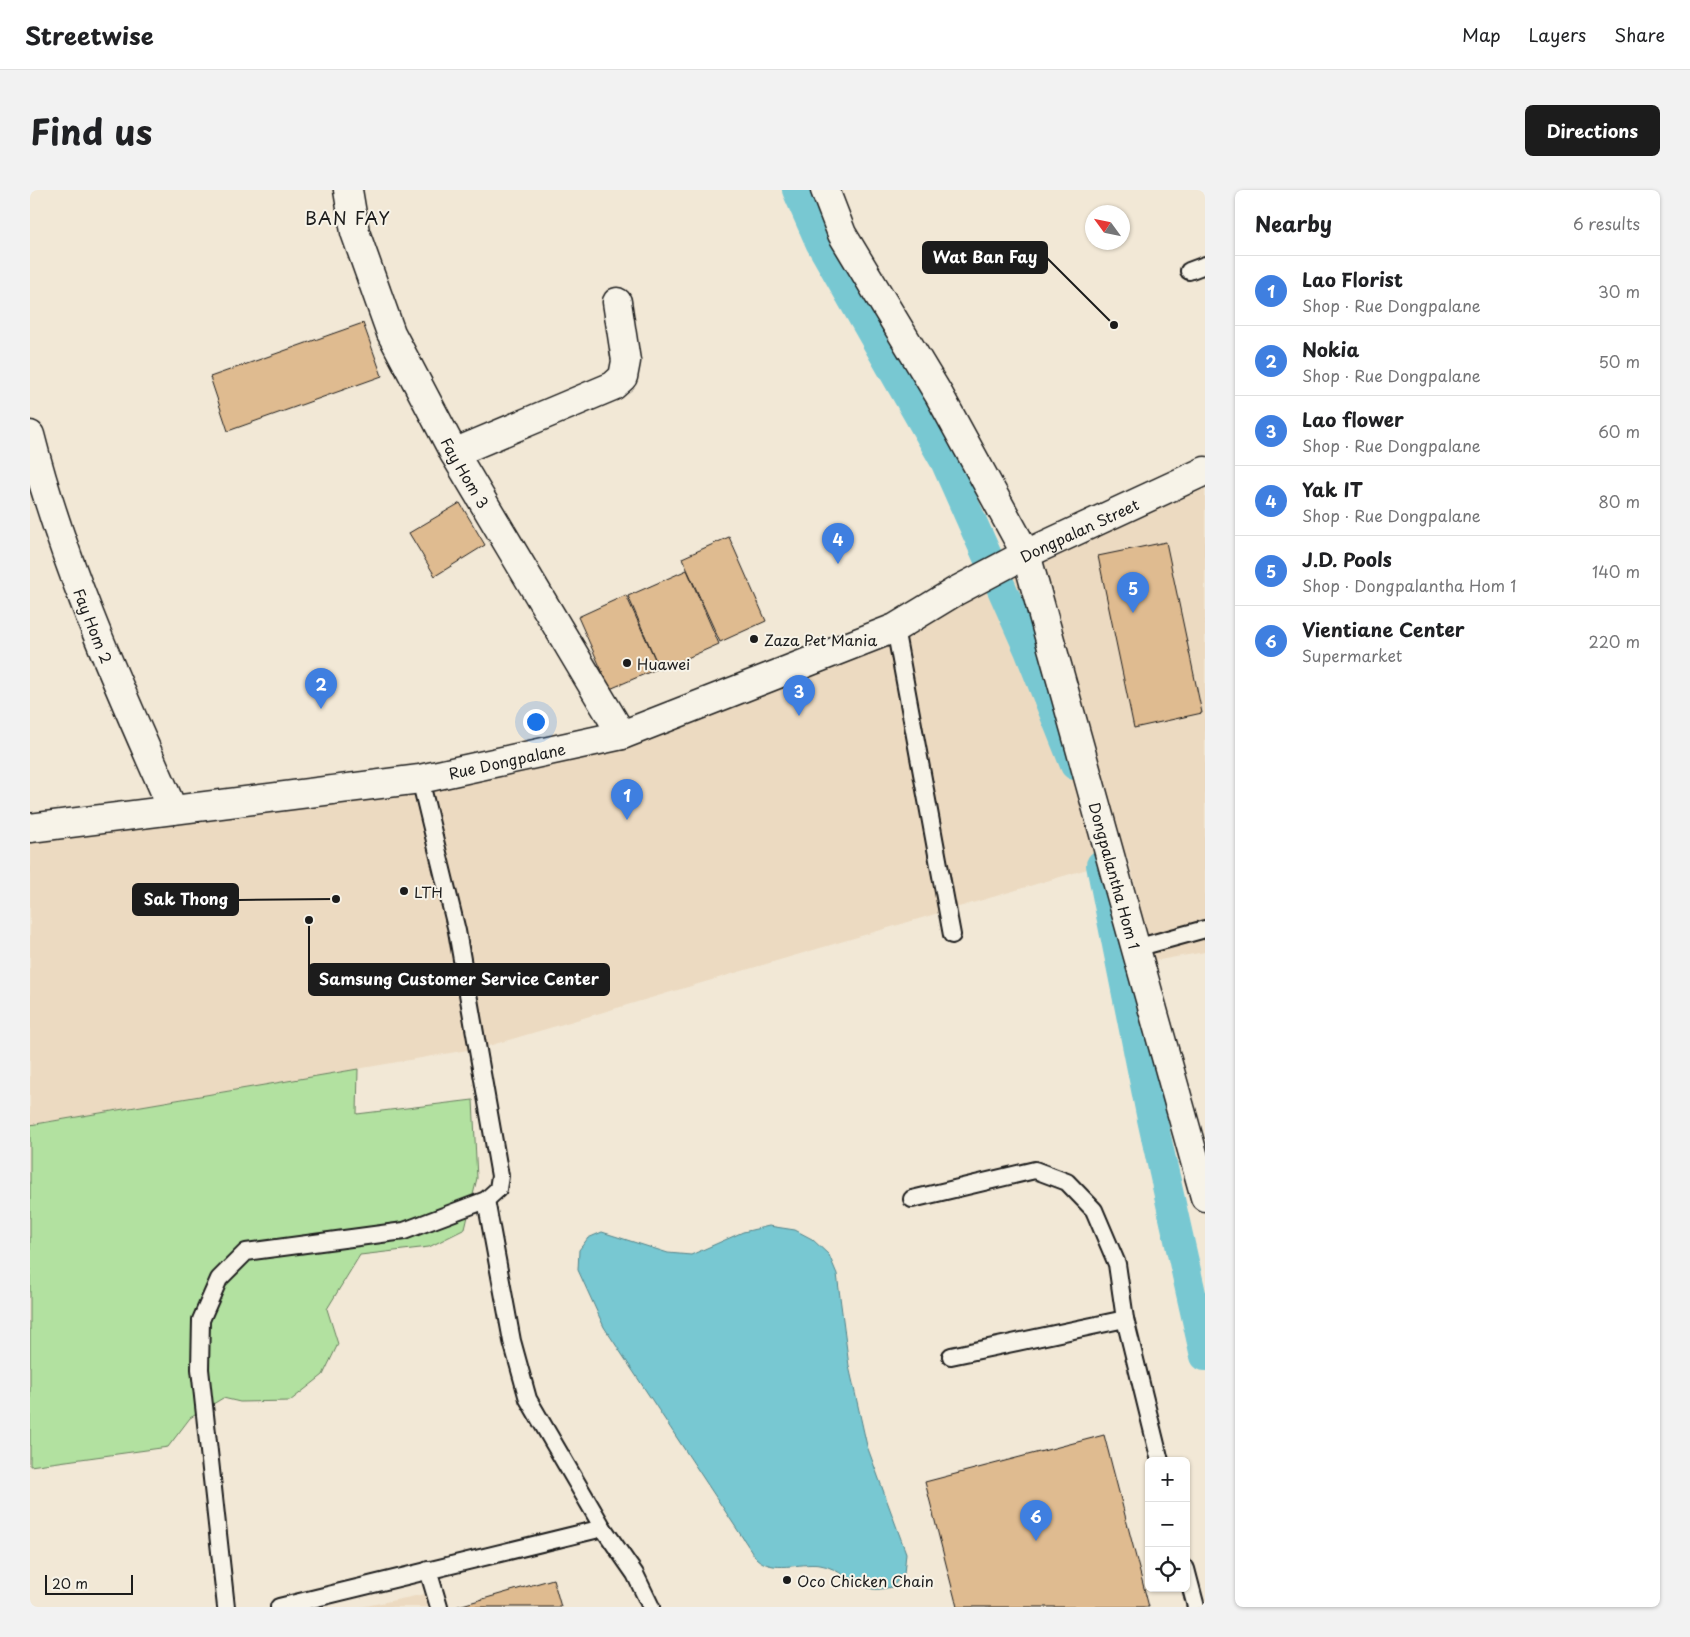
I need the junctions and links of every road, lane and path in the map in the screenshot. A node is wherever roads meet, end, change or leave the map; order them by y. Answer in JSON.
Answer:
{"nodes":[{"id":1,"x":348,"y":190,"type":"edge"},
{"id":2,"x":825,"y":190,"type":"edge"},
{"id":3,"x":1205,"y":264,"type":"edge"},
{"id":4,"x":1190,"y":271,"type":"dead end"},
{"id":5,"x":617,"y":302,"type":"dead end"},
{"id":6,"x":30,"y":435,"type":"edge"},
{"id":7,"x":454,"y":453,"type":"junction"},
{"id":8,"x":1203,"y":475,"type":"edge"},
{"id":9,"x":1026,"y":554,"type":"junction"},
{"id":10,"x":956,"y":591,"type":"joint"},
{"id":11,"x":895,"y":628,"type":"junction"},
{"id":12,"x":622,"y":735,"type":"junction"},
{"id":13,"x":420,"y":779,"type":"junction"},
{"id":14,"x":172,"y":810,"type":"junction"},
{"id":15,"x":30,"y":828,"type":"edge"},
{"id":16,"x":1205,"y":929,"type":"edge"},
{"id":17,"x":952,"y":934,"type":"dead end"},
{"id":18,"x":1136,"y":948,"type":"junction"},
{"id":19,"x":1205,"y":1197,"type":"edge"},
{"id":20,"x":486,"y":1200,"type":"junction"},
{"id":21,"x":912,"y":1200,"type":"dead end"},
{"id":22,"x":1125,"y":1319,"type":"junction"},
{"id":23,"x":952,"y":1356,"type":"dead end"},
{"id":24,"x":1159,"y":1457,"type":"edge"},
{"id":25,"x":603,"y":1528,"type":"junction"},
{"id":26,"x":428,"y":1570,"type":"junction"},
{"id":27,"x":1190,"y":1584,"type":"edge"},
{"id":28,"x":226,"y":1607,"type":"edge"},
{"id":29,"x":279,"y":1607,"type":"edge"},
{"id":30,"x":439,"y":1607,"type":"edge"},
{"id":31,"x":651,"y":1607,"type":"edge"},
{"id":32,"x":1196,"y":1607,"type":"edge"}],
"edges":[{"from":1,"to":7,"type":"street","name":"Fay Hom 3"},
{"from":2,"to":9,"type":"street","name":"Dongpalantha Hom 1"},
{"from":3,"to":4,"type":"lane"},
{"from":5,"to":7,"type":"street"},
{"from":6,"to":14,"type":"street","name":"Fay Hom 2"},
{"from":7,"to":12,"type":"street","name":"Fay Hom 3"},
{"from":8,"to":9,"type":"street","name":"Dongpalan Street"},
{"from":9,"to":10,"type":"street","name":"Dongpalan Street"},
{"from":9,"to":18,"type":"street","name":"Dongpalantha Hom 1"},
{"from":10,"to":11,"type":"street","name":"Rue Dongpalane"},
{"from":11,"to":12,"type":"street","name":"Rue Dongpalane"},
{"from":11,"to":17,"type":"lane"},
{"from":12,"to":13,"type":"street","name":"Rue Dongpalane"},
{"from":13,"to":14,"type":"street","name":"Rue Dongpalane"},
{"from":13,"to":20,"type":"lane"},
{"from":14,"to":15,"type":"street","name":"Rue Dongpalane"},
{"from":16,"to":18,"type":"lane"},
{"from":18,"to":19,"type":"street","name":"Dongpalantha Hom 1"},
{"from":20,"to":25,"type":"lane"},
{"from":20,"to":28,"type":"lane"},
{"from":21,"to":22,"type":"lane"},
{"from":22,"to":23,"type":"lane"},
{"from":22,"to":24,"type":"lane"},
{"from":25,"to":26,"type":"lane"},
{"from":25,"to":31,"type":"lane"},
{"from":26,"to":29,"type":"lane"},
{"from":26,"to":30,"type":"lane"},
{"from":27,"to":32,"type":"lane"}]}
